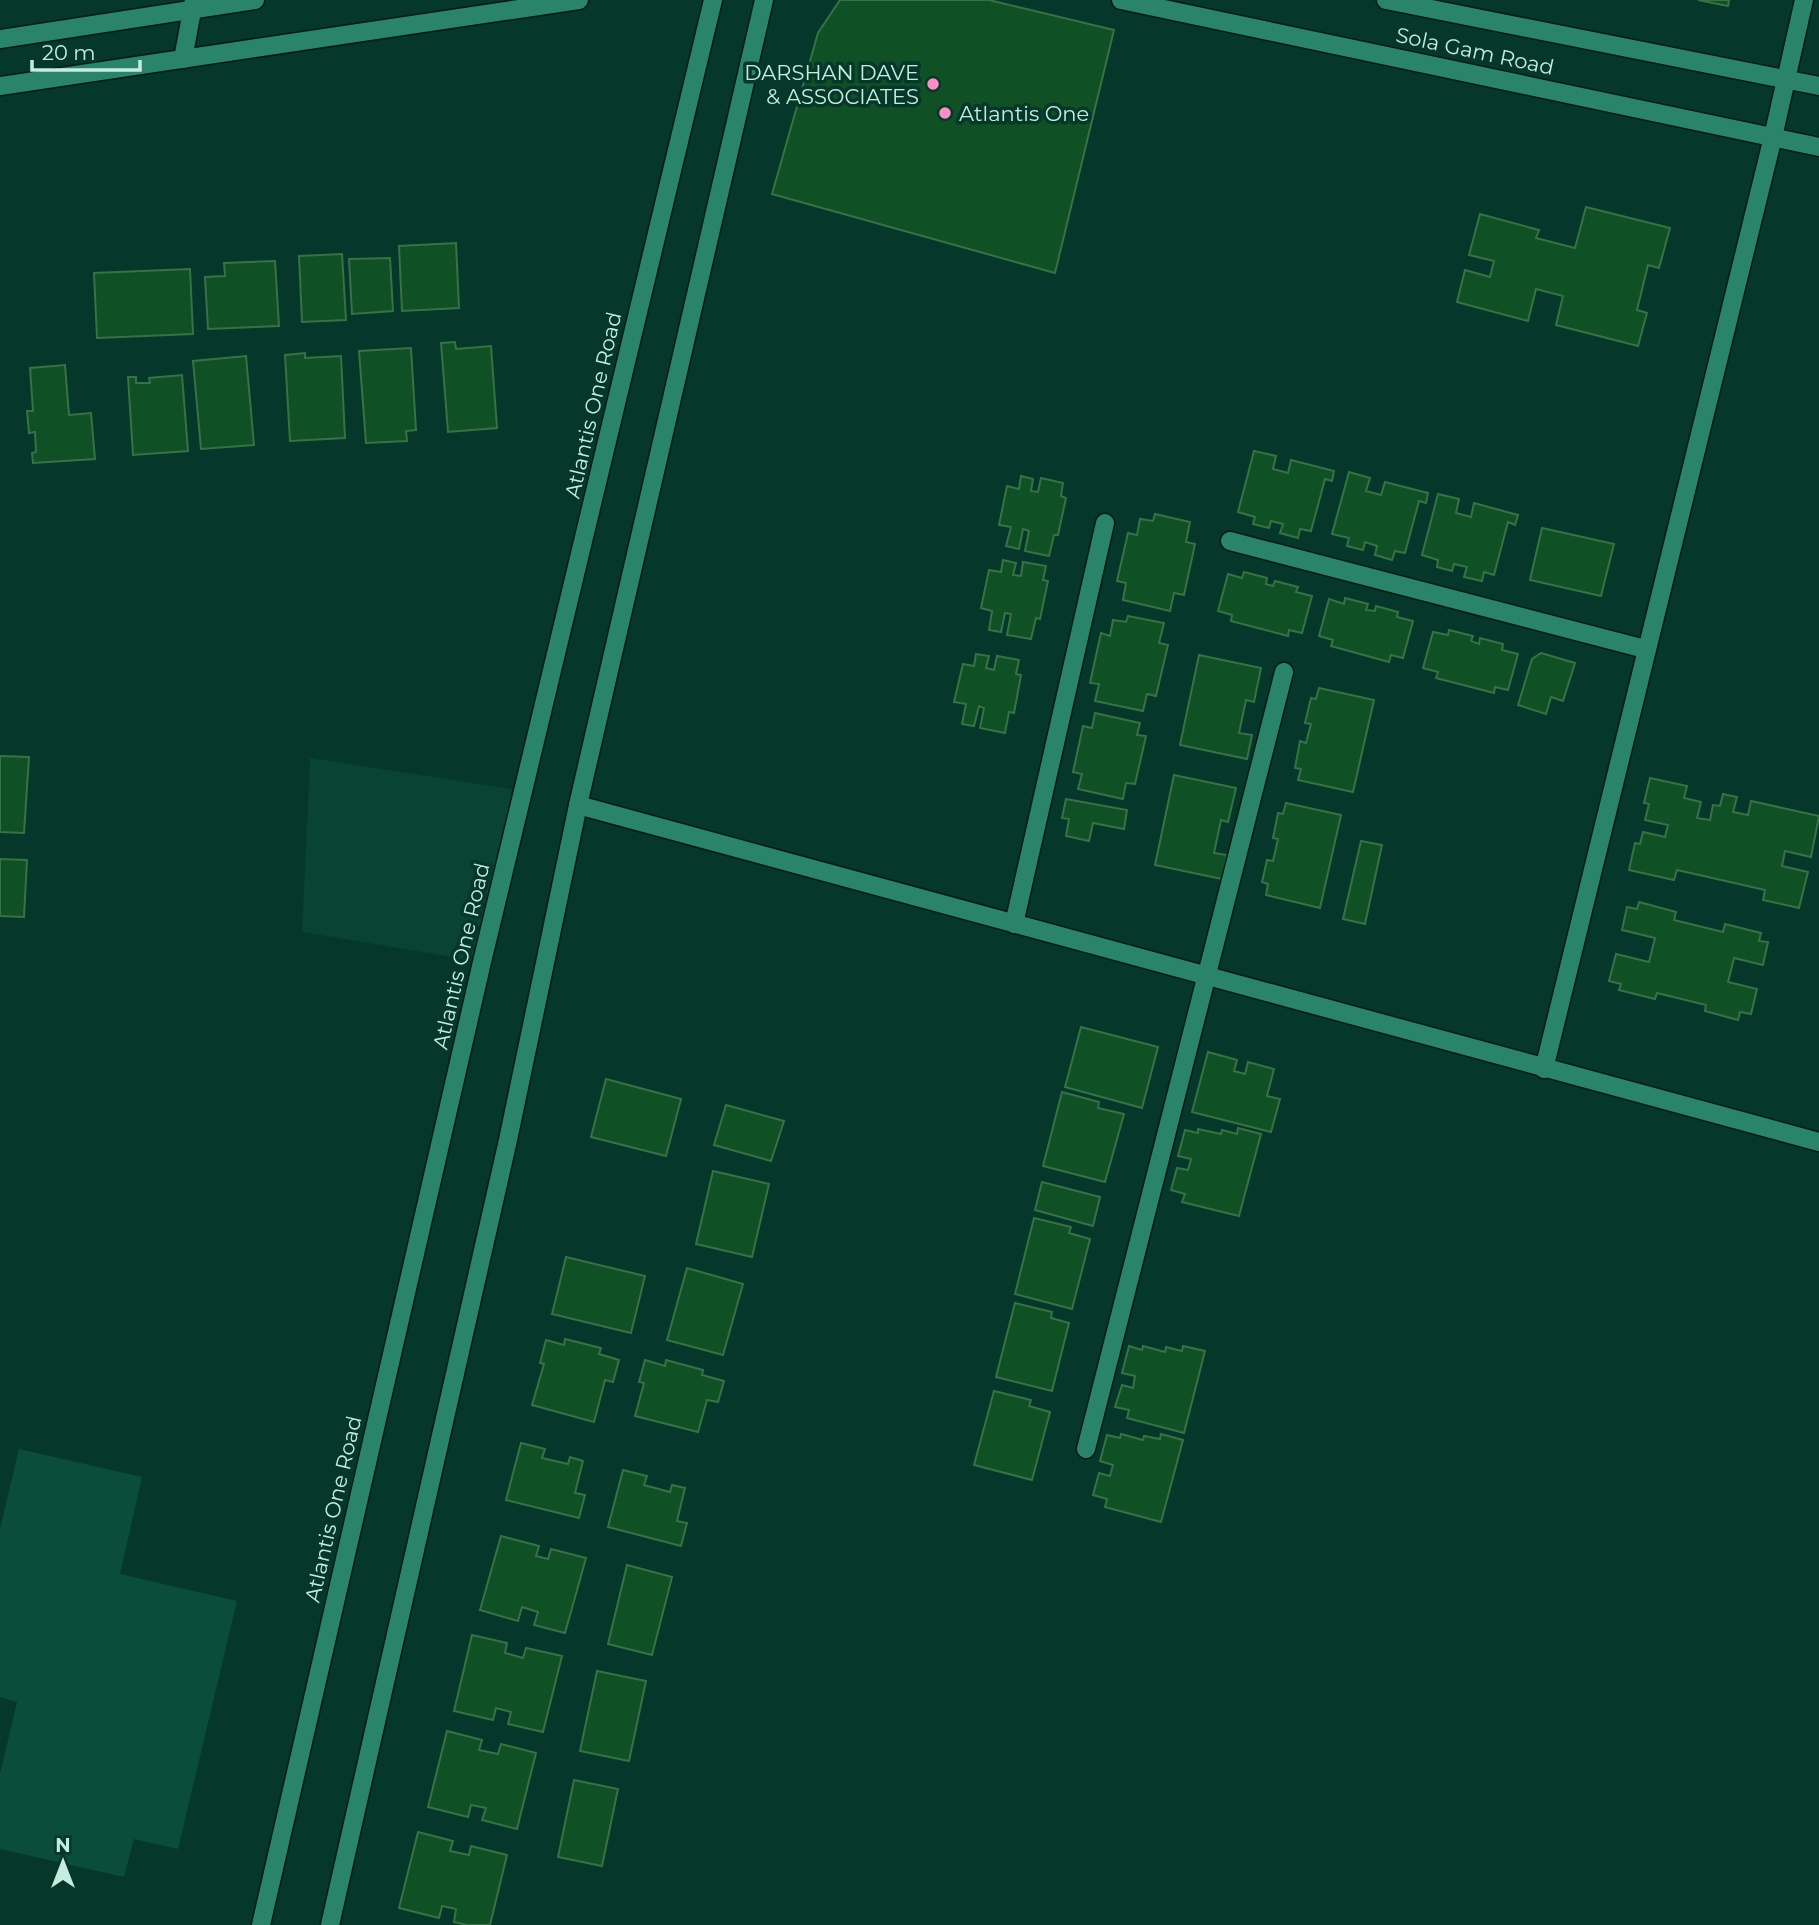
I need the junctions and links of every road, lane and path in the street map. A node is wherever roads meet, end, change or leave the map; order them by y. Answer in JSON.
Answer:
{"nodes":[{"id":1,"x":255,"y":0,"type":"edge"},
{"id":2,"x":579,"y":0,"type":"edge"},
{"id":3,"x":713,"y":0,"type":"edge"},
{"id":4,"x":764,"y":0,"type":"edge"},
{"id":5,"x":1121,"y":0,"type":"edge"},
{"id":6,"x":1386,"y":0,"type":"edge"},
{"id":7,"x":1804,"y":0,"type":"edge"},
{"id":8,"x":194,"y":4,"type":"edge"},
{"id":9,"x":0,"y":39,"type":"edge"},
{"id":10,"x":183,"y":59,"type":"junction"},
{"id":11,"x":1787,"y":79,"type":"junction"},
{"id":12,"x":0,"y":86,"type":"edge"},
{"id":13,"x":1819,"y":86,"type":"edge"},
{"id":14,"x":1773,"y":137,"type":"junction"},
{"id":15,"x":1819,"y":146,"type":"edge"},
{"id":16,"x":1105,"y":523,"type":"dead end"},
{"id":17,"x":1230,"y":541,"type":"dead end"},
{"id":18,"x":1645,"y":649,"type":"junction"},
{"id":19,"x":1284,"y":672,"type":"dead end"},
{"id":20,"x":578,"y":805,"type":"junction"},
{"id":21,"x":1014,"y":924,"type":"junction"},
{"id":22,"x":1205,"y":976,"type":"junction"},
{"id":23,"x":1544,"y":1069,"type":"junction"},
{"id":24,"x":1819,"y":1142,"type":"edge"},
{"id":25,"x":1086,"y":1449,"type":"dead end"},
{"id":26,"x":261,"y":1925,"type":"edge"},
{"id":27,"x":330,"y":1925,"type":"edge"}],
"edges":[{"from":1,"to":8,"type":"street"},
{"from":2,"to":10,"type":"street"},
{"from":3,"to":26,"type":"street","name":"Atlantis One Road"},
{"from":4,"to":20,"type":"street"},
{"from":5,"to":14,"type":"street","name":"Sola Gam Road"},
{"from":6,"to":11,"type":"street","name":"Sola Gam Road"},
{"from":7,"to":11,"type":"street"},
{"from":8,"to":9,"type":"street"},
{"from":8,"to":10,"type":"street"},
{"from":10,"to":12,"type":"street"},
{"from":11,"to":13,"type":"street","name":"Sola Gam Road"},
{"from":11,"to":14,"type":"street"},
{"from":14,"to":15,"type":"street","name":"Sola Gam Road"},
{"from":14,"to":18,"type":"street"},
{"from":16,"to":21,"type":"street"},
{"from":17,"to":18,"type":"street"},
{"from":18,"to":23,"type":"street"},
{"from":19,"to":22,"type":"street"},
{"from":20,"to":21,"type":"street"},
{"from":20,"to":27,"type":"street"},
{"from":21,"to":22,"type":"street"},
{"from":22,"to":23,"type":"street"},
{"from":22,"to":25,"type":"street"},
{"from":23,"to":24,"type":"street"}]}
